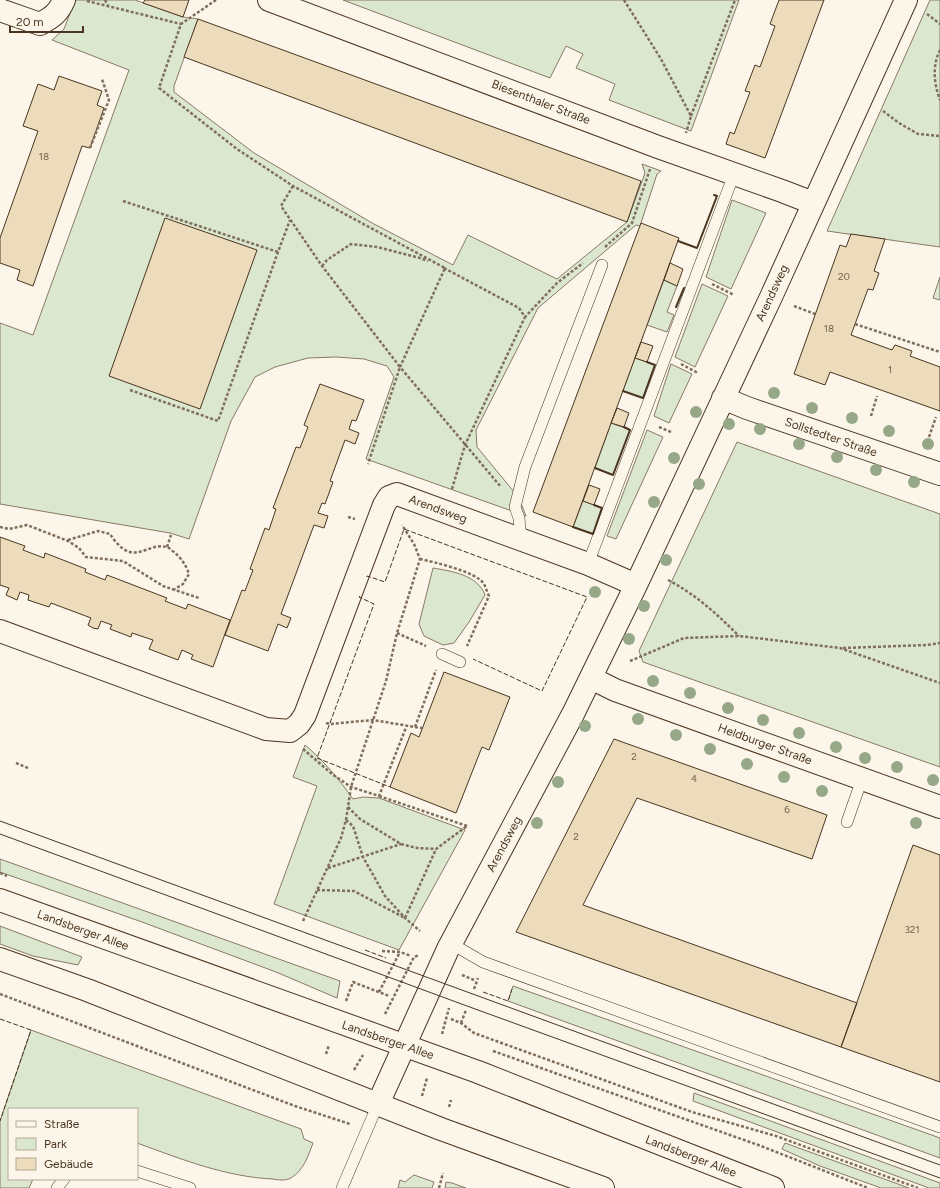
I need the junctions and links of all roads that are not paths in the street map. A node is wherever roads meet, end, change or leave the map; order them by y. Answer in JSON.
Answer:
{"nodes":[{"id":1,"x":64,"y":0,"type":"edge"},
{"id":2,"x":269,"y":0,"type":"edge"},
{"id":3,"x":906,"y":0,"type":"edge"},
{"id":4,"x":0,"y":10,"type":"edge"},
{"id":5,"x":734,"y":174,"type":"junction"},
{"id":6,"x":813,"y":203,"type":"junction"},
{"id":7,"x":602,"y":265,"type":"dead end"},
{"id":8,"x":723,"y":398,"type":"junction"},
{"id":9,"x":940,"y":474,"type":"edge"},
{"id":10,"x":521,"y":540,"type":"junction"},
{"id":11,"x":588,"y":564,"type":"junction"},
{"id":12,"x":636,"y":585,"type":"junction"},
{"id":13,"x":0,"y":631,"type":"edge"},
{"id":14,"x":442,"y":654,"type":"road end"},
{"id":15,"x":460,"y":662,"type":"road end"},
{"id":16,"x":591,"y":678,"type":"junction"},
{"id":17,"x":862,"y":779,"type":"junction"},
{"id":18,"x":940,"y":807,"type":"edge"},
{"id":19,"x":847,"y":822,"type":"dead end"},
{"id":20,"x":0,"y":900,"type":"edge"},
{"id":21,"x":452,"y":944,"type":"junction"},
{"id":22,"x":0,"y":959,"type":"edge"},
{"id":23,"x":404,"y":1045,"type":"junction"},
{"id":24,"x":378,"y":1104,"type":"junction"},
{"id":25,"x":940,"y":1126,"type":"edge"},
{"id":26,"x":138,"y":1171,"type":"edge"},
{"id":27,"x":63,"y":1180,"type":"edge"},
{"id":28,"x":57,"y":1188,"type":"edge"},
{"id":29,"x":190,"y":1188,"type":"edge"},
{"id":30,"x":342,"y":1188,"type":"edge"},
{"id":31,"x":603,"y":1188,"type":"edge"},
{"id":32,"x":773,"y":1188,"type":"edge"}],
"edges":[{"from":1,"to":4,"type":"street"},
{"from":2,"to":5,"type":"street","name":"Biesenthaler Straße"},
{"from":3,"to":6,"type":"street","name":"Arendsweg"},
{"from":5,"to":6,"type":"street","name":"Biesenthaler Straße"},
{"from":5,"to":11,"type":"lane"},
{"from":6,"to":8,"type":"street","name":"Arendsweg"},
{"from":7,"to":10,"type":"lane"},
{"from":8,"to":9,"type":"street","name":"Sollstedter Straße"},
{"from":8,"to":12,"type":"street","name":"Arendsweg"},
{"from":10,"to":11,"type":"street","name":"Arendsweg"},
{"from":10,"to":13,"type":"street","name":"Arendsweg"},
{"from":11,"to":12,"type":"street","name":"Arendsweg"},
{"from":12,"to":16,"type":"street","name":"Arendsweg"},
{"from":14,"to":15,"type":"lane"},
{"from":16,"to":17,"type":"street","name":"Heldburger Straße"},
{"from":16,"to":21,"type":"street","name":"Arendsweg"},
{"from":17,"to":18,"type":"street","name":"Heldburger Straße"},
{"from":17,"to":19,"type":"lane"},
{"from":20,"to":23,"type":"street","name":"Landsberger Allee"},
{"from":21,"to":23,"type":"street","name":"Arendsweg"},
{"from":21,"to":25,"type":"lane"},
{"from":22,"to":24,"type":"street"},
{"from":23,"to":24,"type":"street","name":"Arendsweg"},
{"from":23,"to":32,"type":"street","name":"Landsberger Allee"},
{"from":24,"to":30,"type":"lane"},
{"from":24,"to":31,"type":"street"},
{"from":26,"to":29,"type":"lane"},
{"from":27,"to":28,"type":"lane"}]}
